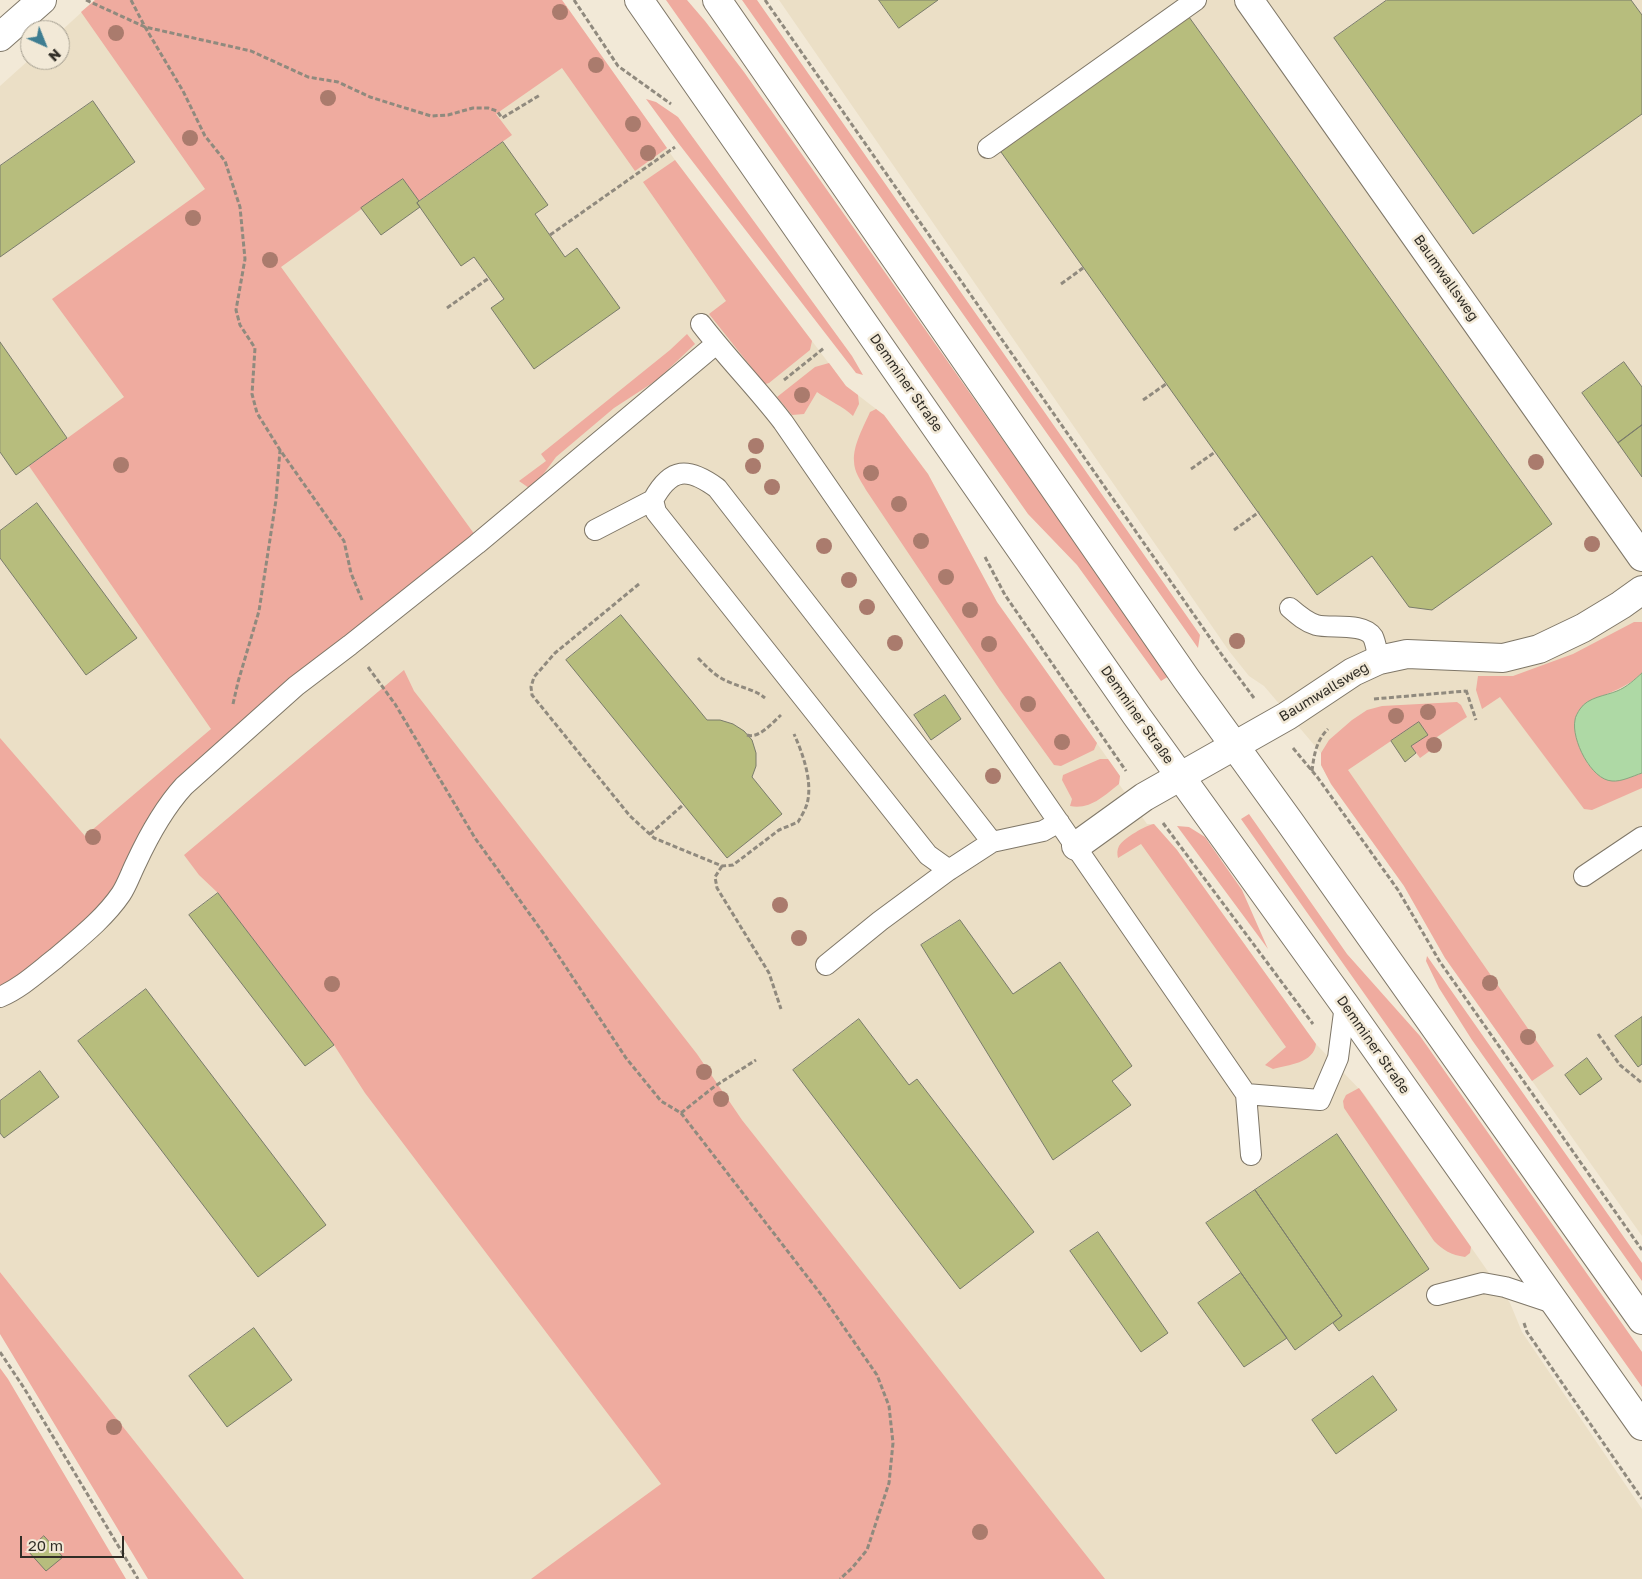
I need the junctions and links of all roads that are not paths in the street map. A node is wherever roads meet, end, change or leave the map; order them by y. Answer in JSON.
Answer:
{"nodes":[{"id":1,"x":42,"y":0,"type":"edge"},
{"id":2,"x":639,"y":0,"type":"edge"},
{"id":3,"x":717,"y":0,"type":"edge"},
{"id":4,"x":1196,"y":0,"type":"edge"},
{"id":5,"x":1249,"y":0,"type":"edge"},
{"id":6,"x":0,"y":37,"type":"edge"},
{"id":7,"x":988,"y":148,"type":"dead end"},
{"id":8,"x":701,"y":324,"type":"dead end"},
{"id":9,"x":716,"y":344,"type":"junction"},
{"id":10,"x":653,"y":500,"type":"junction"},
{"id":11,"x":595,"y":530,"type":"dead end"},
{"id":12,"x":1642,"y":556,"type":"edge"},
{"id":13,"x":1642,"y":590,"type":"edge"},
{"id":14,"x":1290,"y":608,"type":"dead end"},
{"id":15,"x":1379,"y":660,"type":"junction"},
{"id":16,"x":1234,"y":746,"type":"junction"},
{"id":17,"x":1181,"y":776,"type":"junction"},
{"id":18,"x":1059,"y":822,"type":"junction"},
{"id":19,"x":1642,"y":837,"type":"edge"},
{"id":20,"x":992,"y":842,"type":"junction"},
{"id":21,"x":1076,"y":846,"type":"junction"},
{"id":22,"x":949,"y":870,"type":"junction"},
{"id":23,"x":1584,"y":876,"type":"dead end"},
{"id":24,"x":826,"y":965,"type":"dead end"},
{"id":25,"x":0,"y":997,"type":"edge"},
{"id":26,"x":1345,"y":1005,"type":"junction"},
{"id":27,"x":1246,"y":1094,"type":"junction"},
{"id":28,"x":1251,"y":1155,"type":"dead end"},
{"id":29,"x":1437,"y":1295,"type":"dead end"},
{"id":30,"x":1556,"y":1304,"type":"junction"},
{"id":31,"x":1642,"y":1320,"type":"edge"},
{"id":32,"x":1642,"y":1426,"type":"edge"}],
"edges":[{"from":1,"to":6,"type":"main road"},
{"from":2,"to":17,"type":"main road","name":"Demminer Straße"},
{"from":3,"to":16,"type":"main road"},
{"from":4,"to":7,"type":"lane"},
{"from":5,"to":12,"type":"main road","name":"Baumwallsweg"},
{"from":8,"to":9,"type":"lane"},
{"from":9,"to":18,"type":"lane"},
{"from":9,"to":25,"type":"lane"},
{"from":10,"to":11,"type":"lane"},
{"from":10,"to":20,"type":"lane"},
{"from":10,"to":22,"type":"lane"},
{"from":13,"to":15,"type":"main road","name":"Baumwallsweg"},
{"from":14,"to":15,"type":"lane"},
{"from":15,"to":16,"type":"main road","name":"Baumwallsweg"},
{"from":16,"to":17,"type":"main road","name":"Baumwallsweg"},
{"from":16,"to":31,"type":"main road"},
{"from":17,"to":21,"type":"main road","name":"Baumwallsweg"},
{"from":17,"to":26,"type":"main road","name":"Demminer Straße"},
{"from":18,"to":20,"type":"lane"},
{"from":18,"to":21,"type":"lane"},
{"from":19,"to":23,"type":"lane"},
{"from":20,"to":22,"type":"lane"},
{"from":21,"to":27,"type":"lane"},
{"from":22,"to":24,"type":"lane"},
{"from":26,"to":27,"type":"lane"},
{"from":26,"to":30,"type":"main road","name":"Demminer Straße"},
{"from":27,"to":28,"type":"lane"},
{"from":29,"to":30,"type":"lane"},
{"from":30,"to":32,"type":"main road","name":"Demminer Straße"}]}
